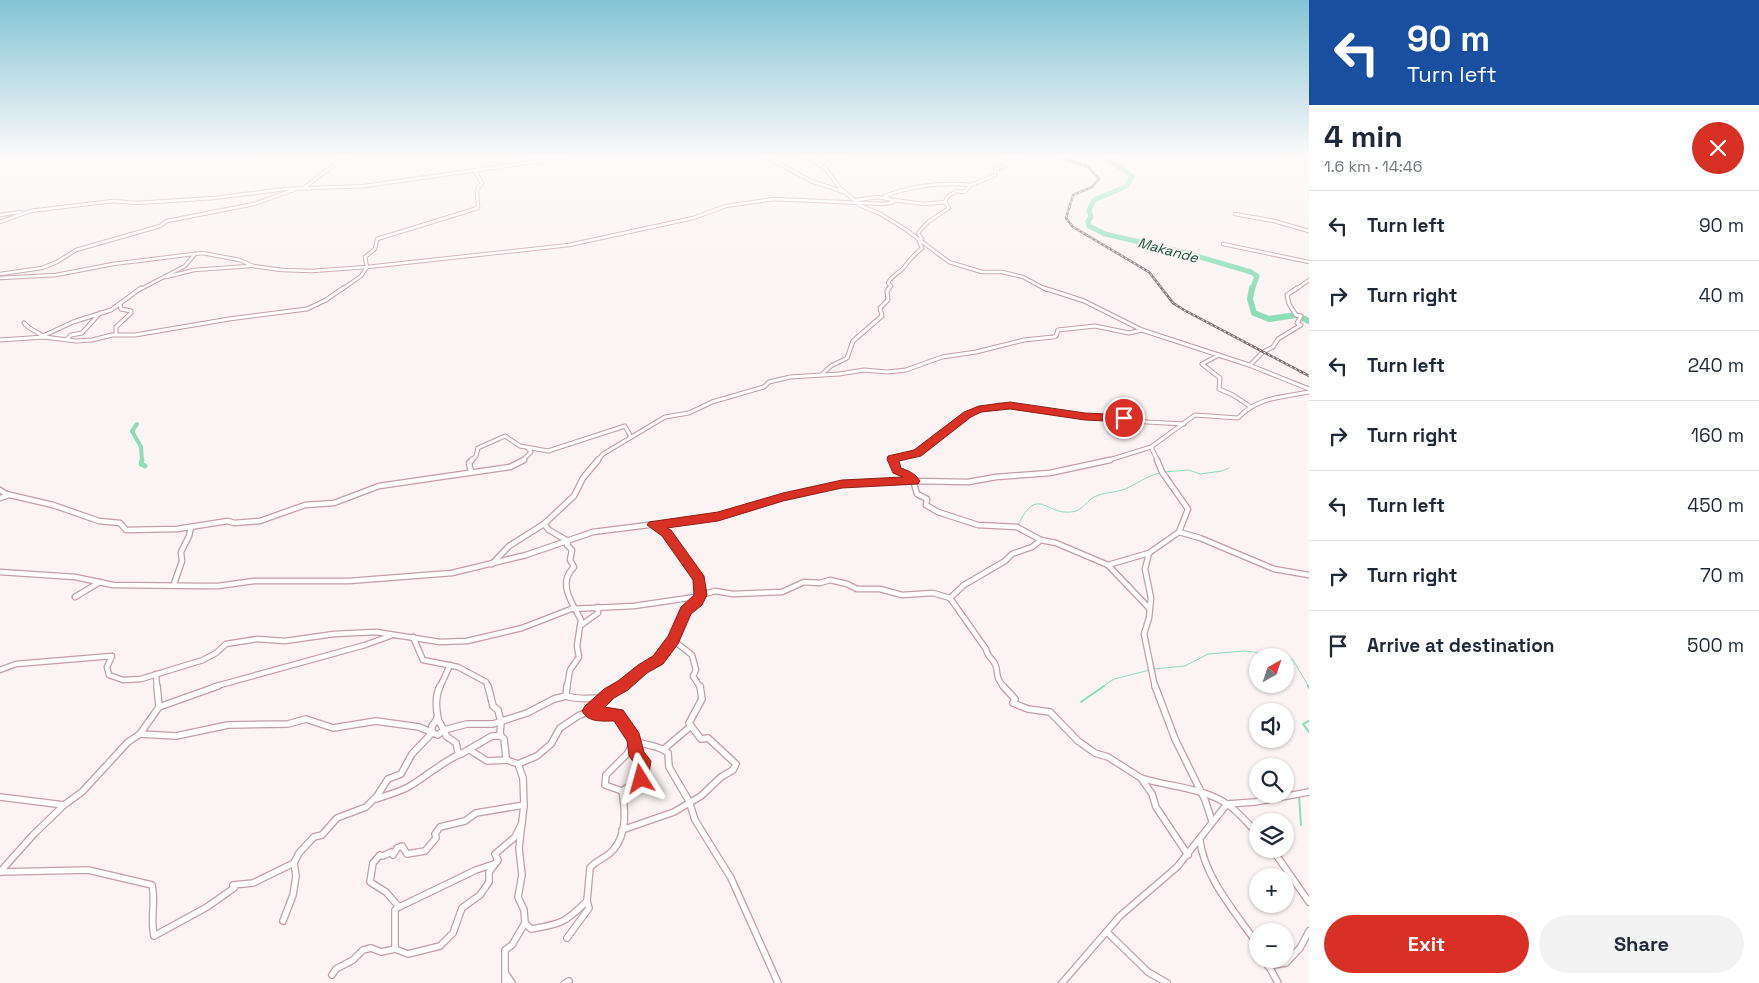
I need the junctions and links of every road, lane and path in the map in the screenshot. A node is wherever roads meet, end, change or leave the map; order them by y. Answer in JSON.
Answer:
{"nodes":[{"id":1,"x":89,"y":204,"type":"edge"},
{"id":2,"x":254,"y":204,"type":"edge"},
{"id":3,"x":478,"y":204,"type":"edge"},
{"id":4,"x":740,"y":204,"type":"edge"},
{"id":5,"x":862,"y":204,"type":"edge"},
{"id":6,"x":946,"y":204,"type":"edge"},
{"id":7,"x":30,"y":211,"type":"junction"},
{"id":8,"x":1235,"y":214,"type":"dead end"},
{"id":9,"x":0,"y":215,"type":"edge"},
{"id":10,"x":0,"y":222,"type":"edge"},
{"id":11,"x":1309,"y":231,"type":"edge"},
{"id":12,"x":920,"y":240,"type":"junction"},
{"id":13,"x":1222,"y":244,"type":"dead end"},
{"id":14,"x":195,"y":254,"type":"junction"},
{"id":15,"x":243,"y":262,"type":"junction"},
{"id":16,"x":1309,"y":262,"type":"edge"},
{"id":17,"x":251,"y":265,"type":"junction"},
{"id":18,"x":234,"y":266,"type":"junction"},
{"id":19,"x":367,"y":267,"type":"junction"},
{"id":20,"x":0,"y":276,"type":"edge"},
{"id":21,"x":159,"y":278,"type":"junction"},
{"id":22,"x":1309,"y":280,"type":"edge"},
{"id":23,"x":120,"y":305,"type":"junction"},
{"id":24,"x":100,"y":312,"type":"junction"},
{"id":25,"x":24,"y":323,"type":"dead end"},
{"id":26,"x":1142,"y":330,"type":"junction"},
{"id":27,"x":116,"y":334,"type":"junction"},
{"id":28,"x":42,"y":337,"type":"junction"},
{"id":29,"x":67,"y":339,"type":"junction"},
{"id":30,"x":0,"y":340,"type":"edge"},
{"id":31,"x":1220,"y":355,"type":"junction"},
{"id":32,"x":1250,"y":365,"type":"junction"},
{"id":33,"x":821,"y":375,"type":"junction"},
{"id":34,"x":1308,"y":389,"type":"edge"},
{"id":35,"x":1251,"y":407,"type":"junction"},
{"id":36,"x":1184,"y":424,"type":"junction"},
{"id":37,"x":631,"y":437,"type":"junction"},
{"id":38,"x":1151,"y":447,"type":"junction"},
{"id":39,"x":528,"y":448,"type":"junction"},
{"id":40,"x":471,"y":472,"type":"junction"},
{"id":41,"x":914,"y":481,"type":"junction"},
{"id":42,"x":0,"y":490,"type":"edge"},
{"id":43,"x":9,"y":495,"type":"junction"},
{"id":44,"x":0,"y":498,"type":"edge"},
{"id":45,"x":544,"y":524,"type":"junction"},
{"id":46,"x":653,"y":525,"type":"junction"},
{"id":47,"x":191,"y":527,"type":"junction"},
{"id":48,"x":1179,"y":532,"type":"junction"},
{"id":49,"x":1041,"y":540,"type":"junction"},
{"id":50,"x":568,"y":541,"type":"junction"},
{"id":51,"x":1149,"y":553,"type":"junction"},
{"id":52,"x":492,"y":564,"type":"junction"},
{"id":53,"x":1108,"y":565,"type":"junction"},
{"id":54,"x":0,"y":572,"type":"edge"},
{"id":55,"x":1309,"y":576,"type":"edge"},
{"id":56,"x":100,"y":582,"type":"junction"},
{"id":57,"x":174,"y":584,"type":"junction"},
{"id":58,"x":701,"y":595,"type":"junction"},
{"id":59,"x":75,"y":597,"type":"dead end"},
{"id":60,"x":950,"y":598,"type":"junction"},
{"id":61,"x":598,"y":607,"type":"junction"},
{"id":62,"x":574,"y":608,"type":"junction"},
{"id":63,"x":1149,"y":608,"type":"junction"},
{"id":64,"x":580,"y":626,"type":"junction"},
{"id":65,"x":392,"y":635,"type":"junction"},
{"id":66,"x":413,"y":637,"type":"junction"},
{"id":67,"x":673,"y":640,"type":"junction"},
{"id":68,"x":450,"y":666,"type":"junction"},
{"id":69,"x":0,"y":670,"type":"edge"},
{"id":70,"x":156,"y":674,"type":"junction"},
{"id":71,"x":566,"y":696,"type":"junction"},
{"id":72,"x":606,"y":696,"type":"junction"},
{"id":73,"x":159,"y":707,"type":"junction"},
{"id":74,"x":590,"y":711,"type":"junction"},
{"id":75,"x":437,"y":718,"type":"junction"},
{"id":76,"x":501,"y":722,"type":"junction"},
{"id":77,"x":691,"y":726,"type":"junction"},
{"id":78,"x":444,"y":730,"type":"junction"},
{"id":79,"x":140,"y":734,"type":"junction"},
{"id":80,"x":432,"y":734,"type":"junction"},
{"id":81,"x":501,"y":736,"type":"junction"},
{"id":82,"x":634,"y":738,"type":"junction"},
{"id":83,"x":664,"y":749,"type":"junction"},
{"id":84,"x":470,"y":750,"type":"junction"},
{"id":85,"x":458,"y":754,"type":"junction"},
{"id":86,"x":507,"y":760,"type":"junction"},
{"id":87,"x":518,"y":764,"type":"junction"},
{"id":88,"x":1141,"y":778,"type":"junction"},
{"id":89,"x":622,"y":791,"type":"junction"},
{"id":90,"x":1201,"y":792,"type":"junction"},
{"id":91,"x":1309,"y":792,"type":"edge"},
{"id":92,"x":1,"y":799,"type":"edge"},
{"id":93,"x":689,"y":801,"type":"junction"},
{"id":94,"x":372,"y":802,"type":"junction"},
{"id":95,"x":1227,"y":804,"type":"junction"},
{"id":96,"x":64,"y":805,"type":"junction"},
{"id":97,"x":524,"y":805,"type":"junction"},
{"id":98,"x":1212,"y":821,"type":"junction"},
{"id":99,"x":522,"y":823,"type":"junction"},
{"id":100,"x":1249,"y":825,"type":"edge"},
{"id":101,"x":622,"y":830,"type":"junction"},
{"id":102,"x":1200,"y":840,"type":"junction"},
{"id":103,"x":1188,"y":855,"type":"junction"},
{"id":104,"x":1278,"y":858,"type":"edge"},
{"id":105,"x":294,"y":863,"type":"junction"},
{"id":106,"x":494,"y":864,"type":"junction"},
{"id":107,"x":0,"y":872,"type":"edge"},
{"id":108,"x":587,"y":901,"type":"junction"},
{"id":109,"x":1309,"y":902,"type":"edge"},
{"id":110,"x":399,"y":907,"type":"junction"},
{"id":111,"x":282,"y":921,"type":"dead end"},
{"id":112,"x":525,"y":923,"type":"junction"},
{"id":113,"x":1249,"y":931,"type":"edge"},
{"id":114,"x":1309,"y":931,"type":"edge"},
{"id":115,"x":1107,"y":932,"type":"junction"},
{"id":116,"x":567,"y":938,"type":"dead end"},
{"id":117,"x":395,"y":949,"type":"junction"},
{"id":118,"x":1294,"y":954,"type":"edge"},
{"id":119,"x":1269,"y":968,"type":"edge"},
{"id":120,"x":506,"y":974,"type":"junction"},
{"id":121,"x":332,"y":975,"type":"dead end"},
{"id":122,"x":504,"y":983,"type":"edge"},
{"id":123,"x":512,"y":983,"type":"edge"},
{"id":124,"x":778,"y":983,"type":"edge"},
{"id":125,"x":1062,"y":983,"type":"edge"},
{"id":126,"x":1167,"y":983,"type":"edge"},
{"id":127,"x":1278,"y":983,"type":"edge"}],
"edges":[{"from":1,"to":7,"type":"street"},
{"from":2,"to":20,"type":"street"},
{"from":3,"to":19,"type":"street"},
{"from":4,"to":19,"type":"street"},
{"from":5,"to":12,"type":"street"},
{"from":6,"to":12,"type":"street"},
{"from":7,"to":9,"type":"street"},
{"from":7,"to":10,"type":"street"},
{"from":8,"to":11,"type":"street"},
{"from":12,"to":26,"type":"street"},
{"from":12,"to":33,"type":"street"},
{"from":13,"to":16,"type":"street"},
{"from":14,"to":15,"type":"street"},
{"from":14,"to":20,"type":"street"},
{"from":14,"to":21,"type":"street"},
{"from":15,"to":17,"type":"street"},
{"from":15,"to":18,"type":"street"},
{"from":17,"to":18,"type":"street"},
{"from":17,"to":19,"type":"street"},
{"from":18,"to":21,"type":"street"},
{"from":19,"to":27,"type":"street"},
{"from":21,"to":23,"type":"street"},
{"from":22,"to":32,"type":"street"},
{"from":23,"to":24,"type":"street"},
{"from":23,"to":27,"type":"street"},
{"from":24,"to":28,"type":"street"},
{"from":24,"to":29,"type":"street"},
{"from":25,"to":28,"type":"street"},
{"from":26,"to":31,"type":"street"},
{"from":26,"to":33,"type":"street"},
{"from":27,"to":29,"type":"street"},
{"from":28,"to":29,"type":"street"},
{"from":28,"to":30,"type":"street"},
{"from":31,"to":32,"type":"street"},
{"from":31,"to":35,"type":"street"},
{"from":32,"to":34,"type":"street"},
{"from":33,"to":37,"type":"street"},
{"from":34,"to":35,"type":"street"},
{"from":35,"to":36,"type":"street"},
{"from":36,"to":38,"type":"street"},
{"from":36,"to":41,"type":"street"},
{"from":37,"to":39,"type":"street"},
{"from":37,"to":45,"type":"street"},
{"from":38,"to":41,"type":"street"},
{"from":38,"to":48,"type":"street"},
{"from":39,"to":40,"type":"street"},
{"from":39,"to":40,"type":"street"},
{"from":40,"to":47,"type":"street"},
{"from":41,"to":46,"type":"street"},
{"from":41,"to":49,"type":"street"},
{"from":42,"to":43,"type":"street"},
{"from":43,"to":44,"type":"street"},
{"from":43,"to":47,"type":"street"},
{"from":45,"to":50,"type":"street"},
{"from":45,"to":52,"type":"street"},
{"from":46,"to":50,"type":"street"},
{"from":46,"to":58,"type":"street"},
{"from":47,"to":57,"type":"street"},
{"from":48,"to":51,"type":"street"},
{"from":48,"to":55,"type":"street"},
{"from":49,"to":53,"type":"street"},
{"from":49,"to":60,"type":"street"},
{"from":50,"to":52,"type":"street"},
{"from":50,"to":62,"type":"street"},
{"from":51,"to":53,"type":"street"},
{"from":51,"to":63,"type":"street"},
{"from":52,"to":57,"type":"street"},
{"from":53,"to":63,"type":"street"},
{"from":54,"to":56,"type":"street"},
{"from":56,"to":57,"type":"street"},
{"from":56,"to":59,"type":"street"},
{"from":58,"to":60,"type":"street"},
{"from":58,"to":61,"type":"street"},
{"from":58,"to":67,"type":"street"},
{"from":60,"to":88,"type":"street"},
{"from":61,"to":62,"type":"street"},
{"from":61,"to":64,"type":"street"},
{"from":62,"to":64,"type":"street"},
{"from":62,"to":66,"type":"street"},
{"from":63,"to":90,"type":"street"},
{"from":64,"to":71,"type":"street"},
{"from":65,"to":66,"type":"street"},
{"from":65,"to":70,"type":"street"},
{"from":65,"to":73,"type":"street"},
{"from":66,"to":68,"type":"street"},
{"from":67,"to":72,"type":"street"},
{"from":67,"to":77,"type":"street"},
{"from":68,"to":75,"type":"street"},
{"from":68,"to":76,"type":"street"},
{"from":69,"to":70,"type":"street"},
{"from":70,"to":73,"type":"street"},
{"from":71,"to":72,"type":"street"},
{"from":71,"to":76,"type":"street"},
{"from":72,"to":74,"type":"street"},
{"from":73,"to":79,"type":"street"},
{"from":74,"to":82,"type":"street"},
{"from":74,"to":87,"type":"street"},
{"from":75,"to":78,"type":"street"},
{"from":75,"to":80,"type":"street"},
{"from":76,"to":78,"type":"street"},
{"from":76,"to":81,"type":"street"},
{"from":77,"to":83,"type":"street"},
{"from":77,"to":93,"type":"street"},
{"from":78,"to":80,"type":"street"},
{"from":78,"to":85,"type":"street"},
{"from":79,"to":80,"type":"street"},
{"from":79,"to":96,"type":"street"},
{"from":80,"to":94,"type":"street"},
{"from":81,"to":84,"type":"street"},
{"from":81,"to":86,"type":"street"},
{"from":82,"to":83,"type":"street"},
{"from":82,"to":89,"type":"street"},
{"from":82,"to":89,"type":"street"},
{"from":83,"to":93,"type":"street"},
{"from":84,"to":85,"type":"street"},
{"from":84,"to":86,"type":"street"},
{"from":85,"to":94,"type":"street"},
{"from":86,"to":87,"type":"street"},
{"from":87,"to":97,"type":"street"},
{"from":88,"to":90,"type":"street"},
{"from":88,"to":103,"type":"street"},
{"from":89,"to":101,"type":"street"},
{"from":90,"to":95,"type":"street"},
{"from":90,"to":98,"type":"street"},
{"from":91,"to":95,"type":"street"},
{"from":92,"to":96,"type":"street"},
{"from":93,"to":101,"type":"street"},
{"from":93,"to":124,"type":"street"},
{"from":94,"to":105,"type":"street"},
{"from":95,"to":98,"type":"street"},
{"from":95,"to":100,"type":"street"},
{"from":96,"to":107,"type":"street"},
{"from":97,"to":99,"type":"street"},
{"from":97,"to":110,"type":"street"},
{"from":98,"to":102,"type":"street"},
{"from":99,"to":106,"type":"street"},
{"from":99,"to":112,"type":"street"},
{"from":101,"to":108,"type":"street"},
{"from":102,"to":103,"type":"street"},
{"from":102,"to":113,"type":"street"},
{"from":103,"to":115,"type":"street"},
{"from":104,"to":109,"type":"street"},
{"from":105,"to":107,"type":"street"},
{"from":105,"to":111,"type":"street"},
{"from":106,"to":110,"type":"street"},
{"from":106,"to":117,"type":"street"},
{"from":108,"to":112,"type":"street"},
{"from":108,"to":116,"type":"street"},
{"from":110,"to":117,"type":"street"},
{"from":112,"to":120,"type":"street"},
{"from":114,"to":118,"type":"street"},
{"from":115,"to":125,"type":"street"},
{"from":115,"to":126,"type":"street"},
{"from":117,"to":121,"type":"street"},
{"from":119,"to":127,"type":"street"},
{"from":120,"to":122,"type":"street"},
{"from":120,"to":123,"type":"street"}]}
